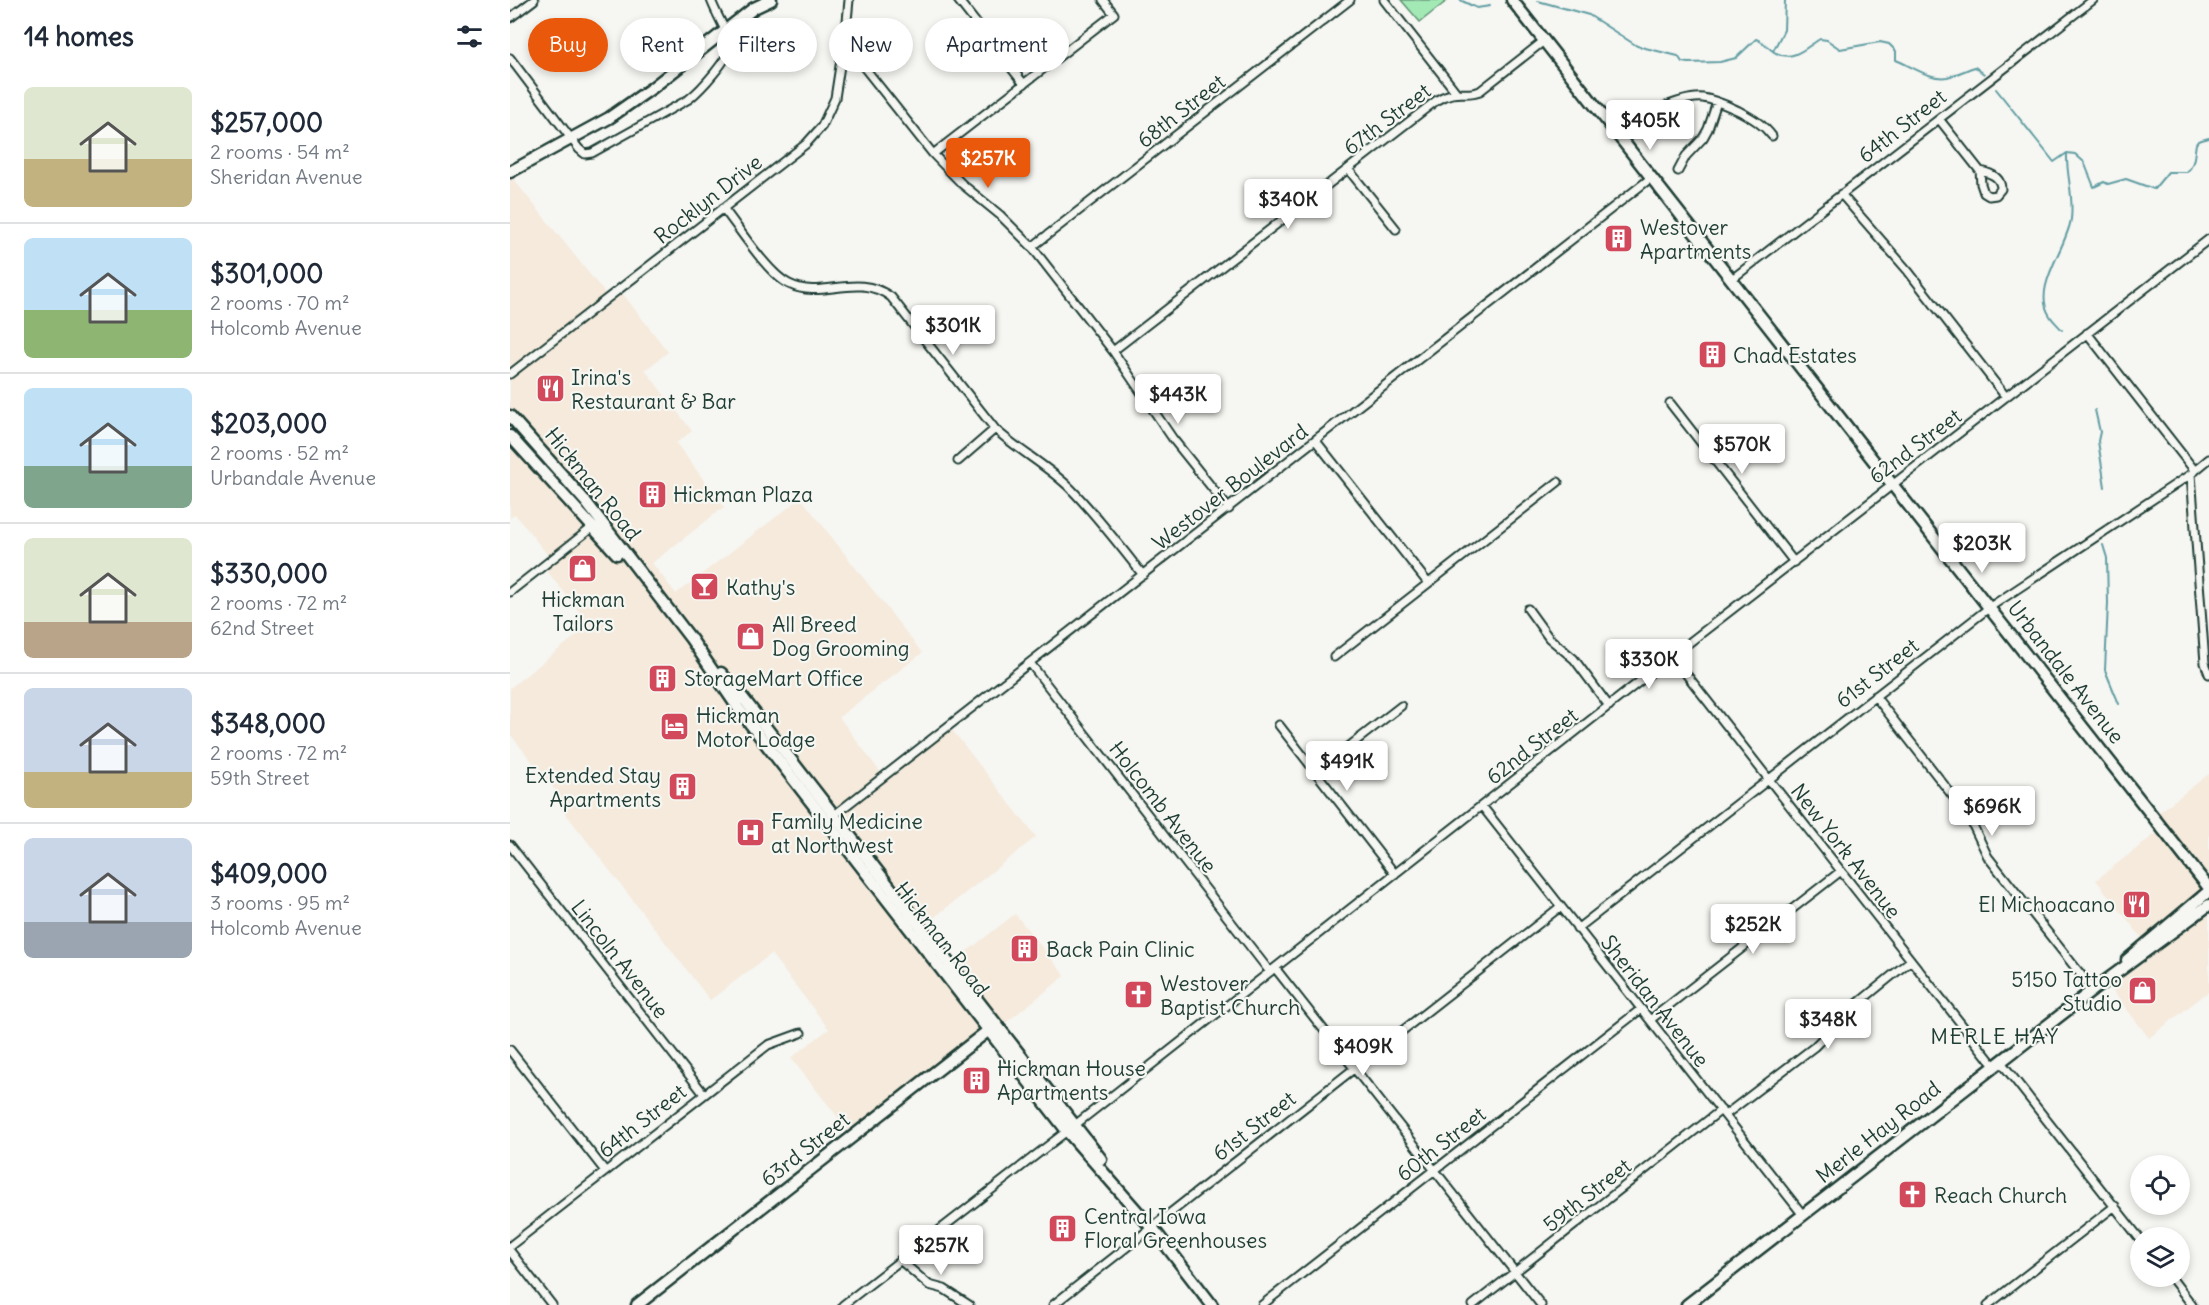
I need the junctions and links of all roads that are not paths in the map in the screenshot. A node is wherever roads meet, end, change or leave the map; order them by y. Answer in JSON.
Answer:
{"nodes":[{"id":1,"x":534,"y":0,"type":"edge"},
{"id":2,"x":711,"y":0,"type":"edge"},
{"id":3,"x":771,"y":0,"type":"edge"},
{"id":4,"x":849,"y":0,"type":"edge"},
{"id":5,"x":958,"y":0,"type":"edge"},
{"id":6,"x":1103,"y":0,"type":"edge"},
{"id":7,"x":1350,"y":0,"type":"edge"},
{"id":8,"x":1384,"y":0,"type":"edge"},
{"id":9,"x":1512,"y":0,"type":"edge"},
{"id":10,"x":2093,"y":0,"type":"edge"},
{"id":11,"x":510,"y":18,"type":"edge"},
{"id":12,"x":719,"y":18,"type":"edge"},
{"id":13,"x":741,"y":18,"type":"edge"},
{"id":14,"x":847,"y":18,"type":"edge"},
{"id":15,"x":717,"y":36,"type":"edge"},
{"id":16,"x":1545,"y":40,"type":"junction"},
{"id":17,"x":510,"y":58,"type":"edge"},
{"id":18,"x":717,"y":67,"type":"edge"},
{"id":19,"x":839,"y":72,"type":"edge"},
{"id":20,"x":868,"y":72,"type":"edge"},
{"id":21,"x":1024,"y":84,"type":"junction"},
{"id":22,"x":1456,"y":92,"type":"junction"},
{"id":23,"x":1717,"y":102,"type":"junction"},
{"id":24,"x":1939,"y":119,"type":"junction"},
{"id":25,"x":1616,"y":131,"type":"junction"},
{"id":26,"x":1772,"y":136,"type":"dead end"},
{"id":27,"x":572,"y":138,"type":"junction"},
{"id":28,"x":933,"y":154,"type":"junction"},
{"id":29,"x":1348,"y":169,"type":"junction"},
{"id":30,"x":1678,"y":171,"type":"dead end"},
{"id":31,"x":1980,"y":171,"type":"dead end"},
{"id":32,"x":510,"y":172,"type":"edge"},
{"id":33,"x":1652,"y":177,"type":"junction"},
{"id":34,"x":1841,"y":194,"type":"junction"},
{"id":35,"x":723,"y":208,"type":"junction"},
{"id":36,"x":1396,"y":229,"type":"dead end"},
{"id":37,"x":2209,"y":239,"type":"edge"},
{"id":38,"x":1032,"y":247,"type":"junction"},
{"id":39,"x":1732,"y":279,"type":"junction"},
{"id":40,"x":2087,"y":333,"type":"junction"},
{"id":41,"x":1113,"y":351,"type":"junction"},
{"id":42,"x":510,"y":374,"type":"edge"},
{"id":43,"x":2006,"y":397,"type":"junction"},
{"id":44,"x":1670,"y":403,"type":"dead end"},
{"id":45,"x":510,"y":416,"type":"edge"},
{"id":46,"x":995,"y":429,"type":"junction"},
{"id":47,"x":510,"y":436,"type":"edge"},
{"id":48,"x":1316,"y":441,"type":"junction"},
{"id":49,"x":2209,"y":459,"type":"edge"},
{"id":50,"x":958,"y":461,"type":"dead end"},
{"id":51,"x":2193,"y":472,"type":"junction"},
{"id":52,"x":1558,"y":482,"type":"dead end"},
{"id":53,"x":1893,"y":484,"type":"junction"},
{"id":54,"x":1229,"y":509,"type":"junction"},
{"id":55,"x":597,"y":524,"type":"junction"},
{"id":56,"x":1794,"y":562,"type":"junction"},
{"id":57,"x":1143,"y":575,"type":"junction"},
{"id":58,"x":1428,"y":583,"type":"junction"},
{"id":59,"x":510,"y":592,"type":"edge"},
{"id":60,"x":1990,"y":607,"type":"junction"},
{"id":61,"x":1528,"y":609,"type":"dead end"},
{"id":62,"x":1334,"y":657,"type":"dead end"},
{"id":63,"x":1672,"y":657,"type":"junction"},
{"id":64,"x":1030,"y":663,"type":"junction"},
{"id":65,"x":2209,"y":674,"type":"edge"},
{"id":66,"x":1875,"y":696,"type":"junction"},
{"id":67,"x":1401,"y":706,"type":"dead end"},
{"id":68,"x":1609,"y":706,"type":"junction"},
{"id":69,"x":1279,"y":724,"type":"dead end"},
{"id":70,"x":1316,"y":772,"type":"junction"},
{"id":71,"x":1768,"y":779,"type":"junction"},
{"id":72,"x":1482,"y":806,"type":"junction"},
{"id":73,"x":830,"y":819,"type":"junction"},
{"id":74,"x":510,"y":845,"type":"edge"},
{"id":75,"x":1841,"y":871,"type":"junction"},
{"id":76,"x":1395,"y":874,"type":"junction"},
{"id":77,"x":2209,"y":890,"type":"edge"},
{"id":78,"x":2209,"y":905,"type":"edge"},
{"id":79,"x":1560,"y":907,"type":"junction"},
{"id":80,"x":1577,"y":929,"type":"junction"},
{"id":81,"x":1911,"y":960,"type":"junction"},
{"id":82,"x":1273,"y":970,"type":"junction"},
{"id":83,"x":2093,"y":990,"type":"junction"},
{"id":84,"x":1641,"y":1009,"type":"junction"},
{"id":85,"x":1650,"y":1020,"type":"junction"},
{"id":86,"x":992,"y":1027,"type":"junction"},
{"id":87,"x":801,"y":1033,"type":"dead end"},
{"id":88,"x":510,"y":1050,"type":"edge"},
{"id":89,"x":1998,"y":1064,"type":"junction"},
{"id":90,"x":1354,"y":1068,"type":"junction"},
{"id":91,"x":705,"y":1094,"type":"junction"},
{"id":92,"x":1723,"y":1113,"type":"junction"},
{"id":93,"x":1071,"y":1128,"type":"junction"},
{"id":94,"x":1434,"y":1170,"type":"junction"},
{"id":95,"x":605,"y":1171,"type":"junction"},
{"id":96,"x":2115,"y":1206,"type":"junction"},
{"id":97,"x":1803,"y":1215,"type":"junction"},
{"id":98,"x":1151,"y":1227,"type":"junction"},
{"id":99,"x":2131,"y":1227,"type":"edge"},
{"id":100,"x":510,"y":1246,"type":"edge"},
{"id":101,"x":510,"y":1251,"type":"edge"},
{"id":102,"x":900,"y":1260,"type":"junction"},
{"id":103,"x":1515,"y":1272,"type":"junction"},
{"id":104,"x":2178,"y":1287,"type":"edge"},
{"id":105,"x":552,"y":1305,"type":"edge"},
{"id":106,"x":638,"y":1305,"type":"edge"},
{"id":107,"x":843,"y":1305,"type":"edge"},
{"id":108,"x":969,"y":1305,"type":"edge"},
{"id":109,"x":1053,"y":1305,"type":"edge"},
{"id":110,"x":1212,"y":1305,"type":"edge"},
{"id":111,"x":1262,"y":1305,"type":"edge"},
{"id":112,"x":1473,"y":1305,"type":"edge"},
{"id":113,"x":1541,"y":1305,"type":"edge"},
{"id":114,"x":1687,"y":1305,"type":"edge"},
{"id":115,"x":1988,"y":1305,"type":"edge"},
{"id":116,"x":2192,"y":1305,"type":"edge"}],
"edges":[{"from":1,"to":11,"type":"street"},
{"from":2,"to":12,"type":"street"},
{"from":3,"to":13,"type":"main road"},
{"from":4,"to":14,"type":"street","name":"Rocklyn Drive"},
{"from":5,"to":21,"type":"street"},
{"from":6,"to":21,"type":"street"},
{"from":7,"to":38,"type":"street","name":"68th Street"},
{"from":8,"to":22,"type":"street"},
{"from":9,"to":16,"type":"main road","name":"Urbandale Avenue"},
{"from":10,"to":24,"type":"street","name":"64th Street"},
{"from":15,"to":27,"type":"main road"},
{"from":16,"to":22,"type":"street","name":"67th Street"},
{"from":16,"to":25,"type":"main road","name":"Urbandale Avenue"},
{"from":17,"to":27,"type":"street"},
{"from":18,"to":27,"type":"street"},
{"from":19,"to":35,"type":"street","name":"Rocklyn Drive"},
{"from":20,"to":28,"type":"street"},
{"from":21,"to":28,"type":"street"},
{"from":22,"to":29,"type":"street","name":"67th Street"},
{"from":23,"to":25,"type":"street"},
{"from":23,"to":26,"type":"street"},
{"from":23,"to":30,"type":"street"},
{"from":24,"to":31,"type":"street"},
{"from":24,"to":34,"type":"street","name":"64th Street"},
{"from":25,"to":33,"type":"main road","name":"Urbandale Avenue"},
{"from":27,"to":32,"type":"main road"},
{"from":28,"to":38,"type":"street"},
{"from":29,"to":36,"type":"street"},
{"from":29,"to":41,"type":"street","name":"67th Street"},
{"from":33,"to":39,"type":"main road","name":"Urbandale Avenue"},
{"from":33,"to":48,"type":"street","name":"Westover Boulevard"},
{"from":34,"to":39,"type":"street","name":"64th Street"},
{"from":34,"to":43,"type":"street"},
{"from":35,"to":42,"type":"street","name":"Rocklyn Drive"},
{"from":35,"to":46,"type":"street"},
{"from":37,"to":40,"type":"street","name":"62nd Street"},
{"from":38,"to":41,"type":"street"},
{"from":39,"to":53,"type":"main road","name":"Urbandale Avenue"},
{"from":40,"to":43,"type":"street","name":"62nd Street"},
{"from":40,"to":51,"type":"street"},
{"from":41,"to":54,"type":"street"},
{"from":43,"to":53,"type":"street","name":"62nd Street"},
{"from":44,"to":56,"type":"street"},
{"from":45,"to":55,"type":"main road","name":"Hickman Road"},
{"from":46,"to":50,"type":"street"},
{"from":46,"to":57,"type":"street"},
{"from":47,"to":55,"type":"main road","name":"Hickman Road"},
{"from":48,"to":54,"type":"street","name":"Westover Boulevard"},
{"from":48,"to":58,"type":"street"},
{"from":49,"to":51,"type":"street","name":"61st Street"},
{"from":51,"to":60,"type":"street","name":"61st Street"},
{"from":51,"to":65,"type":"street"},
{"from":52,"to":58,"type":"street"},
{"from":53,"to":56,"type":"street","name":"62nd Street"},
{"from":53,"to":60,"type":"main road","name":"Urbandale Avenue"},
{"from":54,"to":57,"type":"street","name":"Westover Boulevard"},
{"from":55,"to":59,"type":"street"},
{"from":55,"to":73,"type":"main road","name":"Hickman Road"},
{"from":56,"to":63,"type":"street","name":"62nd Street"},
{"from":57,"to":64,"type":"street","name":"Westover Boulevard"},
{"from":58,"to":62,"type":"street"},
{"from":60,"to":66,"type":"street","name":"61st Street"},
{"from":60,"to":77,"type":"main road","name":"Urbandale Avenue"},
{"from":61,"to":68,"type":"street"},
{"from":63,"to":68,"type":"street","name":"62nd Street"},
{"from":63,"to":71,"type":"street","name":"New York Avenue"},
{"from":64,"to":73,"type":"street","name":"Westover Boulevard"},
{"from":64,"to":82,"type":"street","name":"Holcomb Avenue"},
{"from":66,"to":71,"type":"street","name":"61st Street"},
{"from":66,"to":83,"type":"street"},
{"from":67,"to":70,"type":"street"},
{"from":68,"to":72,"type":"street","name":"62nd Street"},
{"from":69,"to":70,"type":"street"},
{"from":70,"to":76,"type":"street"},
{"from":71,"to":75,"type":"street","name":"New York Avenue"},
{"from":71,"to":80,"type":"street","name":"61st Street"},
{"from":72,"to":76,"type":"street","name":"62nd Street"},
{"from":72,"to":79,"type":"street","name":"Sheridan Avenue"},
{"from":73,"to":86,"type":"main road","name":"Hickman Road"},
{"from":74,"to":91,"type":"street","name":"Lincoln Avenue"},
{"from":75,"to":81,"type":"street","name":"New York Avenue"},
{"from":75,"to":85,"type":"street"},
{"from":76,"to":82,"type":"street","name":"62nd Street"},
{"from":77,"to":83,"type":"main road","name":"Merle Hay Road"},
{"from":78,"to":83,"type":"main road","name":"Merle Hay Road"},
{"from":79,"to":80,"type":"street","name":"Sheridan Avenue"},
{"from":79,"to":90,"type":"street","name":"61st Street"},
{"from":80,"to":84,"type":"street","name":"Sheridan Avenue"},
{"from":81,"to":89,"type":"street","name":"New York Avenue"},
{"from":81,"to":92,"type":"street","name":"59th Street"},
{"from":82,"to":90,"type":"street","name":"Holcomb Avenue"},
{"from":82,"to":93,"type":"street","name":"62nd Street"},
{"from":83,"to":89,"type":"main road","name":"Merle Hay Road"},
{"from":84,"to":85,"type":"street","name":"Sheridan Avenue"},
{"from":84,"to":94,"type":"street","name":"60th Street"},
{"from":85,"to":92,"type":"street","name":"Sheridan Avenue"},
{"from":86,"to":93,"type":"main road","name":"Hickman Road"},
{"from":86,"to":106,"type":"main road","name":"63rd Street"},
{"from":87,"to":91,"type":"street","name":"64th Street"},
{"from":88,"to":95,"type":"street"},
{"from":89,"to":96,"type":"street","name":"New York Avenue"},
{"from":89,"to":97,"type":"main road","name":"Merle Hay Road"},
{"from":90,"to":94,"type":"street","name":"Holcomb Avenue"},
{"from":90,"to":98,"type":"street","name":"61st Street"},
{"from":91,"to":95,"type":"street","name":"64th Street"},
{"from":92,"to":97,"type":"street","name":"Sheridan Avenue"},
{"from":92,"to":103,"type":"street","name":"59th Street"},
{"from":93,"to":98,"type":"main road","name":"Hickman Road"},
{"from":93,"to":102,"type":"street","name":"62nd Street"},
{"from":94,"to":103,"type":"street","name":"Holcomb Avenue"},
{"from":94,"to":111,"type":"street","name":"60th Street"},
{"from":95,"to":100,"type":"street","name":"64th Street"},
{"from":96,"to":99,"type":"street","name":"New York Avenue"},
{"from":96,"to":115,"type":"street"},
{"from":97,"to":114,"type":"main road","name":"Merle Hay Road"},
{"from":98,"to":109,"type":"street","name":"61st Street"},
{"from":98,"to":110,"type":"main road","name":"Hickman Road"},
{"from":101,"to":105,"type":"street"},
{"from":102,"to":107,"type":"street","name":"62nd Street"},
{"from":102,"to":108,"type":"street"},
{"from":103,"to":112,"type":"street","name":"59th Street"},
{"from":103,"to":113,"type":"street","name":"Holcomb Avenue"},
{"from":104,"to":116,"type":"street"}]}
